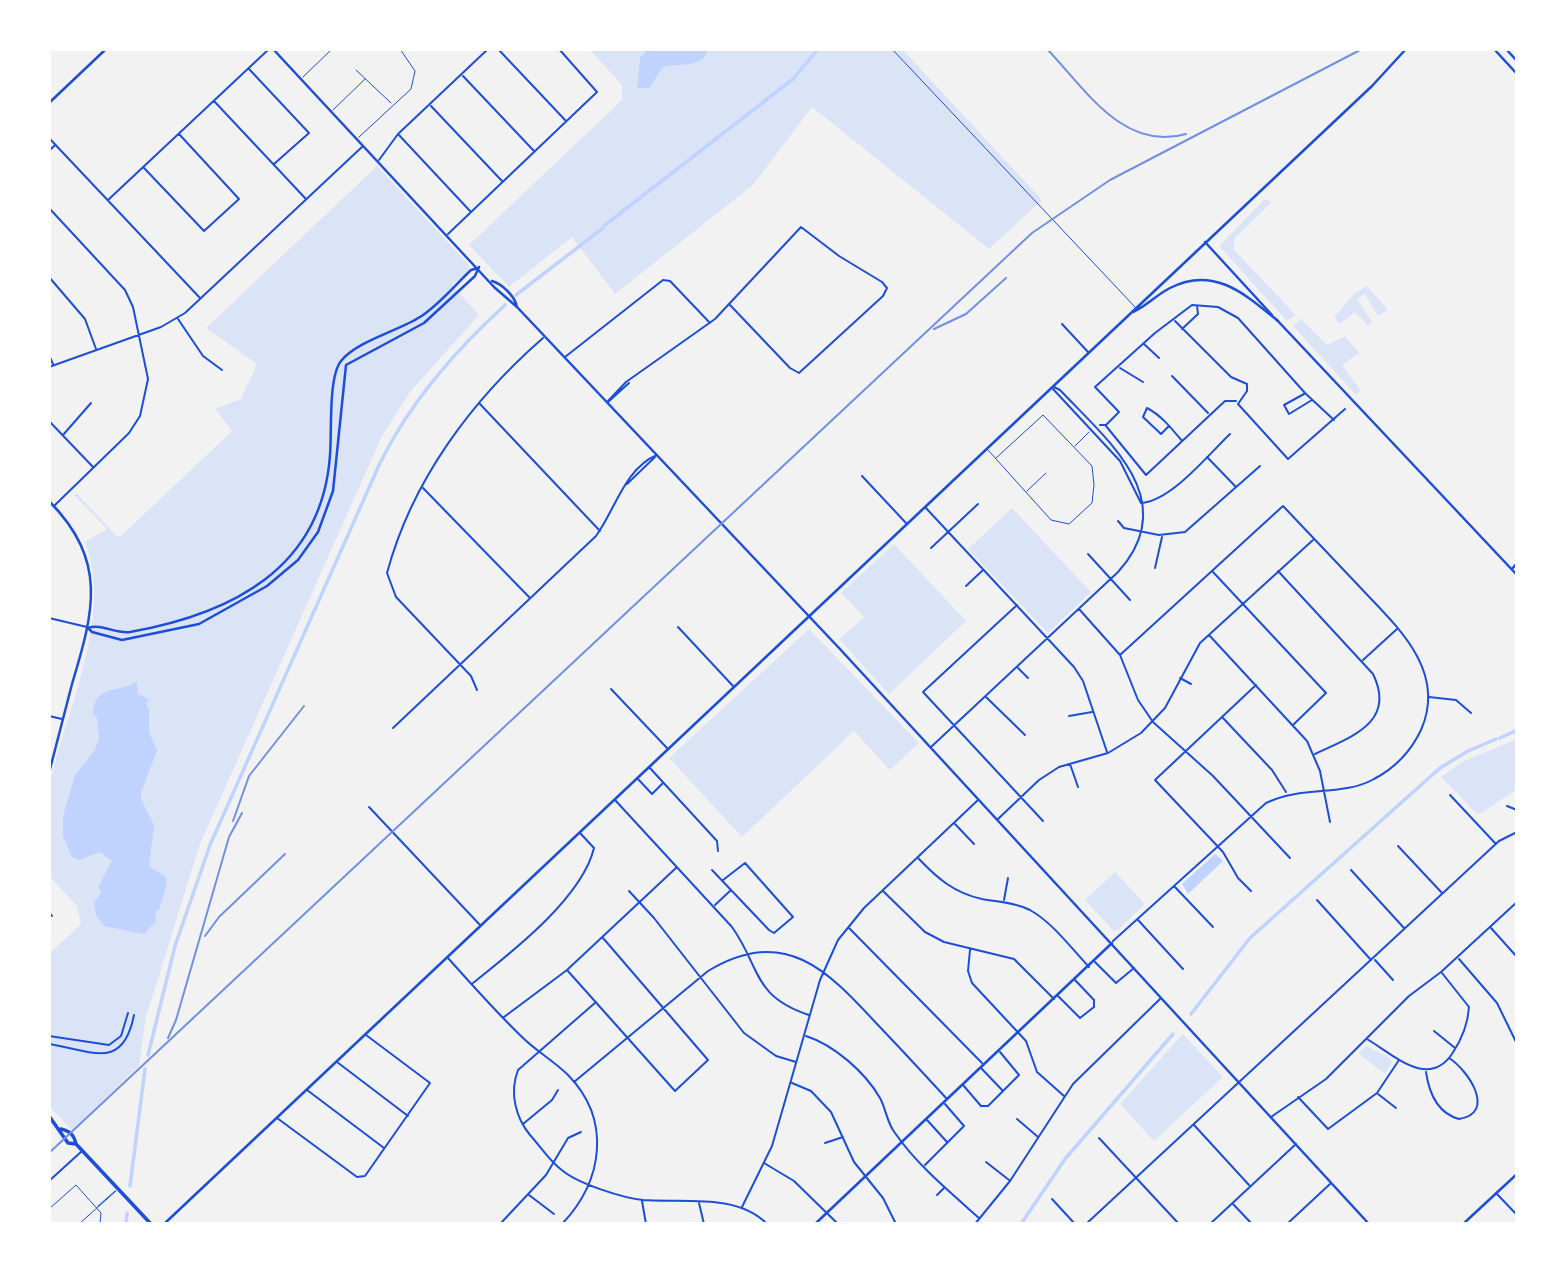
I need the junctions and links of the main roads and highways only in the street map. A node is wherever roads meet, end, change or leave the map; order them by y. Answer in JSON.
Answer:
{"nodes":[{"id":1,"x":106,"y":49,"type":"edge"},
{"id":2,"x":1406,"y":49,"type":"edge"},
{"id":3,"x":1494,"y":49,"type":"edge"},
{"id":4,"x":1506,"y":49,"type":"edge"},
{"id":5,"x":274,"y":50,"type":"edge"},
{"id":6,"x":1517,"y":61,"type":"edge"},
{"id":7,"x":1512,"y":68,"type":"junction"},
{"id":8,"x":1517,"y":68,"type":"edge"},
{"id":9,"x":1517,"y":74,"type":"edge"},
{"id":10,"x":49,"y":103,"type":"edge"},
{"id":11,"x":1205,"y":242,"type":"junction"},
{"id":12,"x":479,"y":267,"type":"junction"},
{"id":13,"x":492,"y":281,"type":"junction"},
{"id":14,"x":457,"y":284,"type":"junction"},
{"id":15,"x":462,"y":289,"type":"junction"},
{"id":16,"x":517,"y":307,"type":"junction"},
{"id":17,"x":428,"y":311,"type":"junction"},
{"id":18,"x":1130,"y":313,"type":"junction"},
{"id":19,"x":433,"y":316,"type":"junction"},
{"id":20,"x":1278,"y":321,"type":"junction"},
{"id":21,"x":367,"y":344,"type":"junction"},
{"id":22,"x":370,"y":351,"type":"junction"},
{"id":23,"x":331,"y":444,"type":"junction"},
{"id":24,"x":339,"y":445,"type":"junction"},
{"id":25,"x":49,"y":500,"type":"edge"},
{"id":26,"x":1517,"y":564,"type":"edge"},
{"id":27,"x":1511,"y":569,"type":"junction"},
{"id":28,"x":1517,"y":575,"type":"edge"},
{"id":29,"x":808,"y":615,"type":"junction"},
{"id":30,"x":193,"y":618,"type":"junction"},
{"id":31,"x":195,"y":625,"type":"junction"},
{"id":32,"x":88,"y":628,"type":"junction"},
{"id":33,"x":104,"y":628,"type":"junction"},
{"id":34,"x":102,"y":635,"type":"junction"},
{"id":35,"x":49,"y":773,"type":"edge"},
{"id":36,"x":1112,"y":943,"type":"junction"},
{"id":37,"x":49,"y":1116,"type":"edge"},
{"id":38,"x":61,"y":1129,"type":"junction"},
{"id":39,"x":76,"y":1144,"type":"junction"},
{"id":40,"x":1517,"y":1174,"type":"edge"},
{"id":41,"x":1367,"y":1223,"type":"edge"},
{"id":42,"x":151,"y":1224,"type":"edge"},
{"id":43,"x":164,"y":1224,"type":"edge"},
{"id":44,"x":815,"y":1224,"type":"edge"},
{"id":45,"x":1463,"y":1224,"type":"edge"}],
"edges":[{"from":1,"to":10,"type":"main road"},
{"from":2,"to":11,"type":"main road"},
{"from":3,"to":7,"type":"main road"},
{"from":4,"to":6,"type":"main road"},
{"from":5,"to":12,"type":"main road"},
{"from":7,"to":8,"type":"main road"},
{"from":7,"to":9,"type":"main road"},
{"from":11,"to":18,"type":"main road"},
{"from":11,"to":20,"type":"main road"},
{"from":12,"to":13,"type":"main road"},
{"from":12,"to":14,"type":"main road"},
{"from":12,"to":15,"type":"main road"},
{"from":13,"to":16,"type":"main road"},
{"from":13,"to":16,"type":"main road"},
{"from":14,"to":15,"type":"main road"},
{"from":14,"to":17,"type":"main road"},
{"from":15,"to":19,"type":"main road"},
{"from":16,"to":29,"type":"main road"},
{"from":17,"to":19,"type":"main road"},
{"from":17,"to":21,"type":"main road"},
{"from":18,"to":20,"type":"main road"},
{"from":18,"to":29,"type":"main road"},
{"from":19,"to":22,"type":"main road"},
{"from":20,"to":27,"type":"main road"},
{"from":21,"to":22,"type":"main road"},
{"from":21,"to":23,"type":"main road"},
{"from":22,"to":24,"type":"main road"},
{"from":23,"to":24,"type":"main road"},
{"from":23,"to":30,"type":"main road"},
{"from":24,"to":31,"type":"main road"},
{"from":25,"to":32,"type":"main road"},
{"from":26,"to":27,"type":"main road"},
{"from":27,"to":28,"type":"main road"},
{"from":29,"to":36,"type":"main road"},
{"from":29,"to":43,"type":"main road"},
{"from":30,"to":31,"type":"main road"},
{"from":30,"to":33,"type":"main road"},
{"from":31,"to":34,"type":"main road"},
{"from":32,"to":33,"type":"main road"},
{"from":32,"to":34,"type":"main road"},
{"from":32,"to":35,"type":"main road"},
{"from":33,"to":34,"type":"main road"},
{"from":36,"to":41,"type":"main road"},
{"from":36,"to":44,"type":"main road"},
{"from":37,"to":38,"type":"main road"},
{"from":38,"to":39,"type":"main road"},
{"from":38,"to":39,"type":"main road"},
{"from":39,"to":42,"type":"main road"},
{"from":40,"to":45,"type":"main road"}]}
